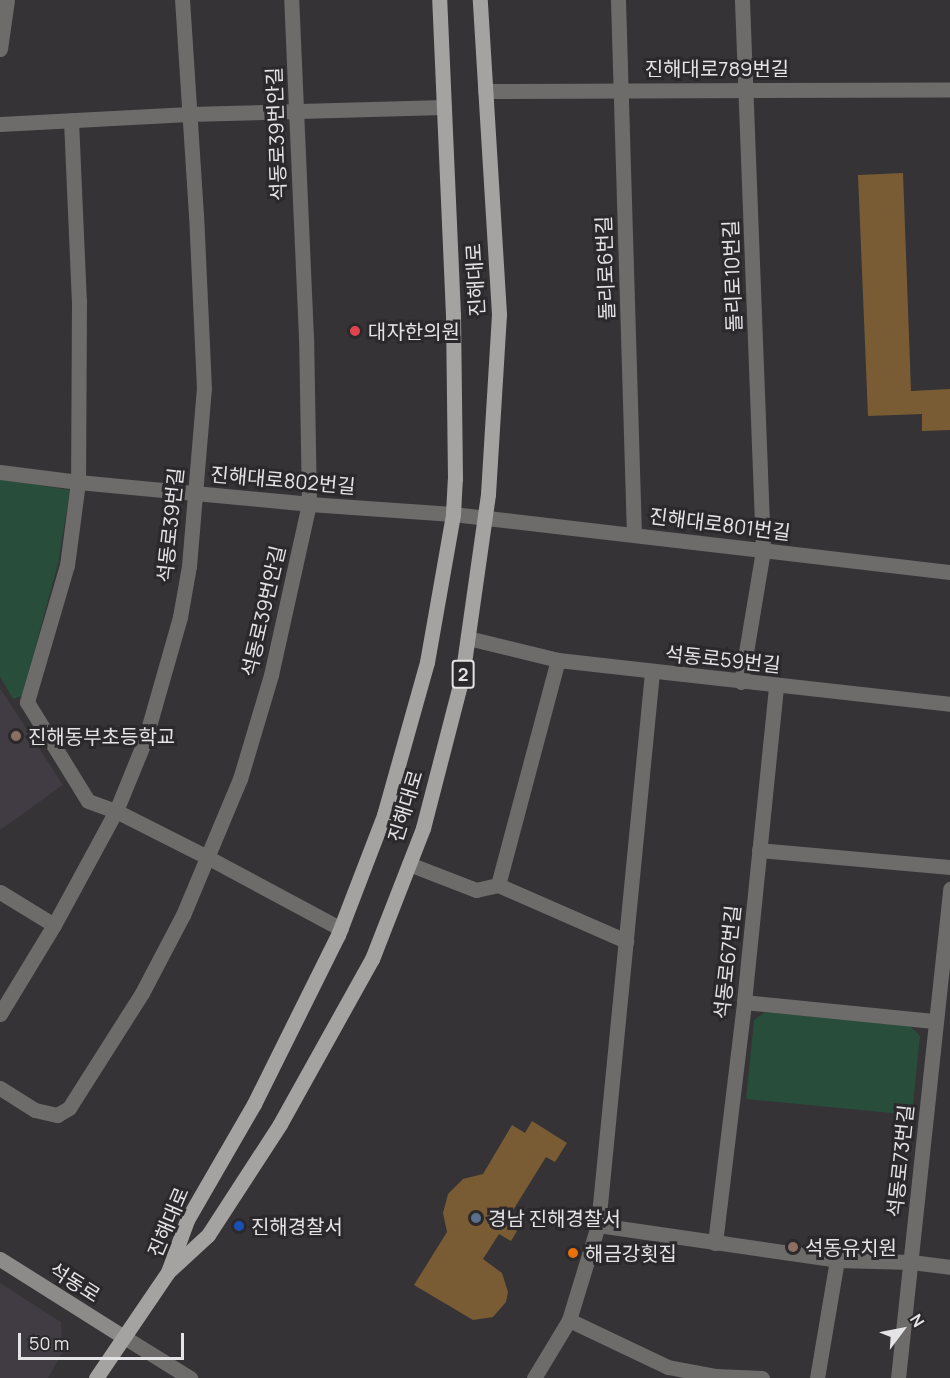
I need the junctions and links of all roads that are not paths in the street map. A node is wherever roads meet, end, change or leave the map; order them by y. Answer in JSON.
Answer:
{"nodes":[{"id":1,"x":7,"y":0,"type":"edge"},
{"id":2,"x":182,"y":0,"type":"edge"},
{"id":3,"x":291,"y":0,"type":"edge"},
{"id":4,"x":439,"y":0,"type":"edge"},
{"id":5,"x":480,"y":0,"type":"edge"},
{"id":6,"x":618,"y":0,"type":"edge"},
{"id":7,"x":742,"y":0,"type":"edge"},
{"id":8,"x":0,"y":50,"type":"edge"},
{"id":9,"x":746,"y":88,"type":"junction"},
{"id":10,"x":950,"y":89,"type":"edge"},
{"id":11,"x":621,"y":90,"type":"junction"},
{"id":12,"x":485,"y":91,"type":"junction"},
{"id":13,"x":444,"y":107,"type":"junction"},
{"id":14,"x":296,"y":111,"type":"junction"},
{"id":15,"x":189,"y":114,"type":"junction"},
{"id":16,"x":71,"y":120,"type":"junction"},
{"id":17,"x":0,"y":124,"type":"edge"},
{"id":18,"x":0,"y":472,"type":"edge"},
{"id":19,"x":78,"y":482,"type":"junction"},
{"id":20,"x":195,"y":493,"type":"junction"},
{"id":21,"x":309,"y":504,"type":"junction"},
{"id":22,"x":453,"y":514,"type":"junction"},
{"id":23,"x":485,"y":518,"type":"junction"},
{"id":24,"x":634,"y":535,"type":"junction"},
{"id":25,"x":763,"y":550,"type":"junction"},
{"id":26,"x":950,"y":572,"type":"edge"},
{"id":27,"x":468,"y":638,"type":"junction"},
{"id":28,"x":558,"y":660,"type":"junction"},
{"id":29,"x":652,"y":672,"type":"junction"},
{"id":30,"x":741,"y":682,"type":"junction"},
{"id":31,"x":776,"y":685,"type":"junction"},
{"id":32,"x":950,"y":704,"type":"edge"},
{"id":33,"x":116,"y":812,"type":"junction"},
{"id":34,"x":759,"y":850,"type":"junction"},
{"id":35,"x":207,"y":857,"type":"junction"},
{"id":36,"x":409,"y":864,"type":"junction"},
{"id":37,"x":950,"y":867,"type":"edge"},
{"id":38,"x":498,"y":885,"type":"junction"},
{"id":39,"x":950,"y":889,"type":"edge"},
{"id":40,"x":0,"y":892,"type":"edge"},
{"id":41,"x":54,"y":926,"type":"junction"},
{"id":42,"x":341,"y":929,"type":"junction"},
{"id":43,"x":626,"y":940,"type":"junction"},
{"id":44,"x":744,"y":1002,"type":"junction"},
{"id":45,"x":0,"y":1014,"type":"edge"},
{"id":46,"x":936,"y":1021,"type":"junction"},
{"id":47,"x":0,"y":1088,"type":"edge"},
{"id":48,"x":598,"y":1226,"type":"junction"},
{"id":49,"x":715,"y":1242,"type":"junction"},
{"id":50,"x":0,"y":1259,"type":"edge"},
{"id":51,"x":837,"y":1260,"type":"junction"},
{"id":52,"x":911,"y":1262,"type":"junction"},
{"id":53,"x":950,"y":1267,"type":"edge"},
{"id":54,"x":168,"y":1272,"type":"junction"},
{"id":55,"x":569,"y":1320,"type":"junction"},
{"id":56,"x":124,"y":1337,"type":"junction"},
{"id":57,"x":96,"y":1378,"type":"edge"},
{"id":58,"x":190,"y":1378,"type":"edge"},
{"id":59,"x":534,"y":1378,"type":"edge"},
{"id":60,"x":762,"y":1378,"type":"edge"},
{"id":61,"x":817,"y":1378,"type":"edge"},
{"id":62,"x":898,"y":1378,"type":"edge"}],
"edges":[{"from":1,"to":8,"type":"street"},
{"from":2,"to":15,"type":"street","name":"석동로39번길"},
{"from":3,"to":14,"type":"street","name":"석동로39번안길"},
{"from":4,"to":13,"type":"main road","name":"진해대로","number":"2"},
{"from":5,"to":12,"type":"main road","name":"진해대로","number":"2"},
{"from":6,"to":11,"type":"street","name":"돌리로6번길"},
{"from":7,"to":9,"type":"street","name":"돌리로10번길"},
{"from":9,"to":10,"type":"street","name":"진해대로789번길"},
{"from":9,"to":11,"type":"street","name":"진해대로789번길"},
{"from":9,"to":25,"type":"street","name":"돌리로10번길"},
{"from":11,"to":12,"type":"street","name":"진해대로789번길"},
{"from":11,"to":24,"type":"street","name":"돌리로6번길"},
{"from":12,"to":23,"type":"main road","name":"진해대로","number":"2"},
{"from":13,"to":14,"type":"street"},
{"from":13,"to":22,"type":"main road","name":"진해대로","number":"2"},
{"from":14,"to":15,"type":"street"},
{"from":14,"to":21,"type":"street","name":"석동로39번안길"},
{"from":15,"to":16,"type":"street"},
{"from":15,"to":20,"type":"street","name":"석동로39번길"},
{"from":16,"to":17,"type":"street"},
{"from":16,"to":19,"type":"street"},
{"from":18,"to":19,"type":"street","name":"진해대로802번길"},
{"from":19,"to":20,"type":"street","name":"진해대로802번길"},
{"from":19,"to":33,"type":"street"},
{"from":20,"to":21,"type":"street","name":"진해대로802번길"},
{"from":20,"to":33,"type":"street","name":"석동로39번길"},
{"from":21,"to":22,"type":"street","name":"진해대로802번길"},
{"from":21,"to":35,"type":"street","name":"석동로39번안길"},
{"from":22,"to":23,"type":"street","name":"진해대로802번길"},
{"from":22,"to":42,"type":"main road","name":"진해대로","number":"2"},
{"from":23,"to":24,"type":"street","name":"진해대로801번길"},
{"from":23,"to":27,"type":"main road","name":"진해대로","number":"2"},
{"from":24,"to":25,"type":"street","name":"진해대로801번길"},
{"from":25,"to":26,"type":"street","name":"진해대로801번길"},
{"from":25,"to":30,"type":"street","name":"돌리로10번길"},
{"from":27,"to":28,"type":"street"},
{"from":27,"to":36,"type":"main road","name":"진해대로","number":"2"},
{"from":28,"to":29,"type":"street"},
{"from":28,"to":38,"type":"street"},
{"from":29,"to":30,"type":"street","name":"석동로59번길"},
{"from":29,"to":43,"type":"street","name":"석동로59번길"},
{"from":30,"to":31,"type":"street","name":"석동로59번길"},
{"from":31,"to":32,"type":"street","name":"석동로59번길"},
{"from":31,"to":34,"type":"street","name":"석동로67번길"},
{"from":33,"to":35,"type":"street"},
{"from":33,"to":41,"type":"street","name":"석동로39번길"},
{"from":34,"to":37,"type":"street"},
{"from":34,"to":44,"type":"street","name":"석동로67번길"},
{"from":35,"to":42,"type":"street"},
{"from":35,"to":47,"type":"street","name":"석동로39번안길"},
{"from":36,"to":38,"type":"street"},
{"from":36,"to":54,"type":"main road","name":"진해대로","number":"2"},
{"from":38,"to":43,"type":"street"},
{"from":39,"to":46,"type":"street","name":"석동로73번길"},
{"from":40,"to":41,"type":"street"},
{"from":41,"to":45,"type":"street","name":"석동로39번길"},
{"from":42,"to":54,"type":"main road","name":"진해대로","number":"2"},
{"from":43,"to":48,"type":"street","name":"석동로59번길"},
{"from":44,"to":46,"type":"street"},
{"from":44,"to":49,"type":"street","name":"석동로67번길"},
{"from":46,"to":52,"type":"street","name":"석동로73번길"},
{"from":48,"to":49,"type":"street"},
{"from":48,"to":55,"type":"street","name":"석동로59번길"},
{"from":49,"to":51,"type":"street"},
{"from":50,"to":56,"type":"street","name":"석동로"},
{"from":51,"to":52,"type":"street"},
{"from":51,"to":61,"type":"street"},
{"from":52,"to":53,"type":"street"},
{"from":52,"to":62,"type":"street","name":"석동로73번길"},
{"from":54,"to":56,"type":"main road","number":"2"},
{"from":55,"to":59,"type":"street","name":"석동로59번길"},
{"from":55,"to":60,"type":"street"},
{"from":56,"to":57,"type":"main road","number":"2"},
{"from":56,"to":58,"type":"street","name":"석동로"}]}
